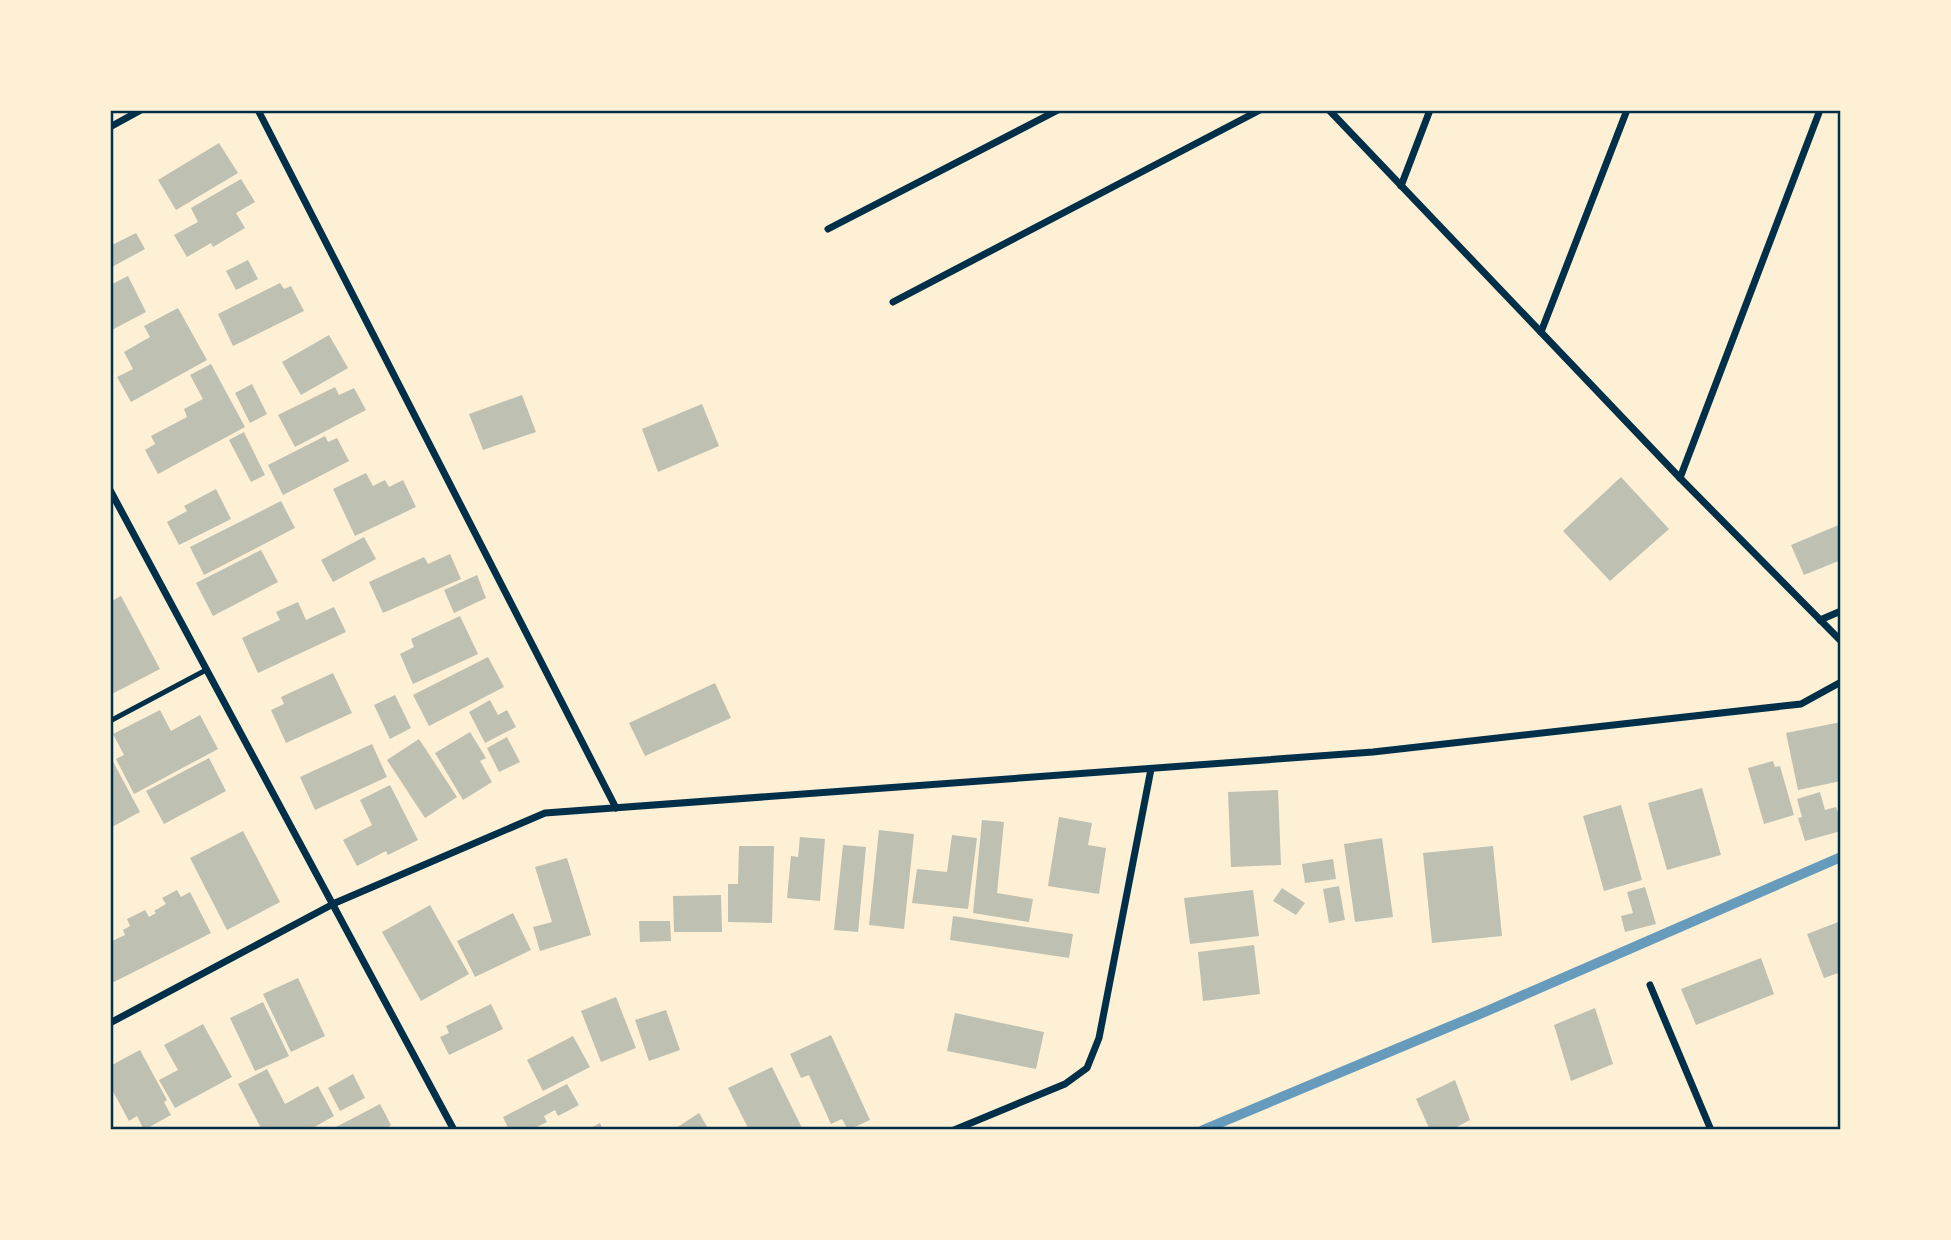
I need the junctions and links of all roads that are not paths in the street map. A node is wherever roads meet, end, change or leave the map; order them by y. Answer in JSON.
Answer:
{"nodes":[{"id":1,"x":141,"y":110,"type":"edge"},
{"id":2,"x":258,"y":110,"type":"edge"},
{"id":3,"x":1058,"y":110,"type":"edge"},
{"id":4,"x":1260,"y":110,"type":"edge"},
{"id":5,"x":1329,"y":110,"type":"edge"},
{"id":6,"x":1430,"y":110,"type":"edge"},
{"id":7,"x":1628,"y":110,"type":"edge"},
{"id":8,"x":1820,"y":110,"type":"edge"},
{"id":9,"x":110,"y":127,"type":"edge"},
{"id":10,"x":1401,"y":186,"type":"junction"},
{"id":11,"x":828,"y":229,"type":"dead end"},
{"id":12,"x":893,"y":302,"type":"dead end"},
{"id":13,"x":1541,"y":332,"type":"junction"},
{"id":14,"x":1680,"y":478,"type":"junction"},
{"id":15,"x":110,"y":490,"type":"edge"},
{"id":16,"x":1841,"y":611,"type":"edge"},
{"id":17,"x":1820,"y":620,"type":"junction"},
{"id":18,"x":1841,"y":641,"type":"edge"},
{"id":19,"x":206,"y":670,"type":"junction"},
{"id":20,"x":1841,"y":682,"type":"edge"},
{"id":21,"x":110,"y":721,"type":"edge"},
{"id":22,"x":1151,"y":769,"type":"junction"},
{"id":23,"x":616,"y":808,"type":"junction"},
{"id":24,"x":334,"y":903,"type":"junction"},
{"id":25,"x":1650,"y":985,"type":"dead end"},
{"id":26,"x":110,"y":1023,"type":"edge"},
{"id":27,"x":454,"y":1130,"type":"edge"},
{"id":28,"x":955,"y":1130,"type":"edge"},
{"id":29,"x":1711,"y":1130,"type":"edge"}],
"edges":[{"from":1,"to":9,"type":"street"},
{"from":2,"to":23,"type":"street"},
{"from":3,"to":11,"type":"street"},
{"from":4,"to":12,"type":"street"},
{"from":5,"to":10,"type":"street"},
{"from":6,"to":10,"type":"street"},
{"from":7,"to":13,"type":"street"},
{"from":8,"to":14,"type":"street"},
{"from":10,"to":13,"type":"street"},
{"from":13,"to":14,"type":"street"},
{"from":14,"to":17,"type":"street"},
{"from":15,"to":19,"type":"street"},
{"from":16,"to":17,"type":"street"},
{"from":17,"to":18,"type":"street"},
{"from":19,"to":21,"type":"lane"},
{"from":19,"to":24,"type":"street"},
{"from":20,"to":22,"type":"street"},
{"from":22,"to":23,"type":"street"},
{"from":22,"to":28,"type":"street"},
{"from":23,"to":24,"type":"street"},
{"from":24,"to":26,"type":"street"},
{"from":24,"to":27,"type":"street"},
{"from":25,"to":29,"type":"street"}]}
